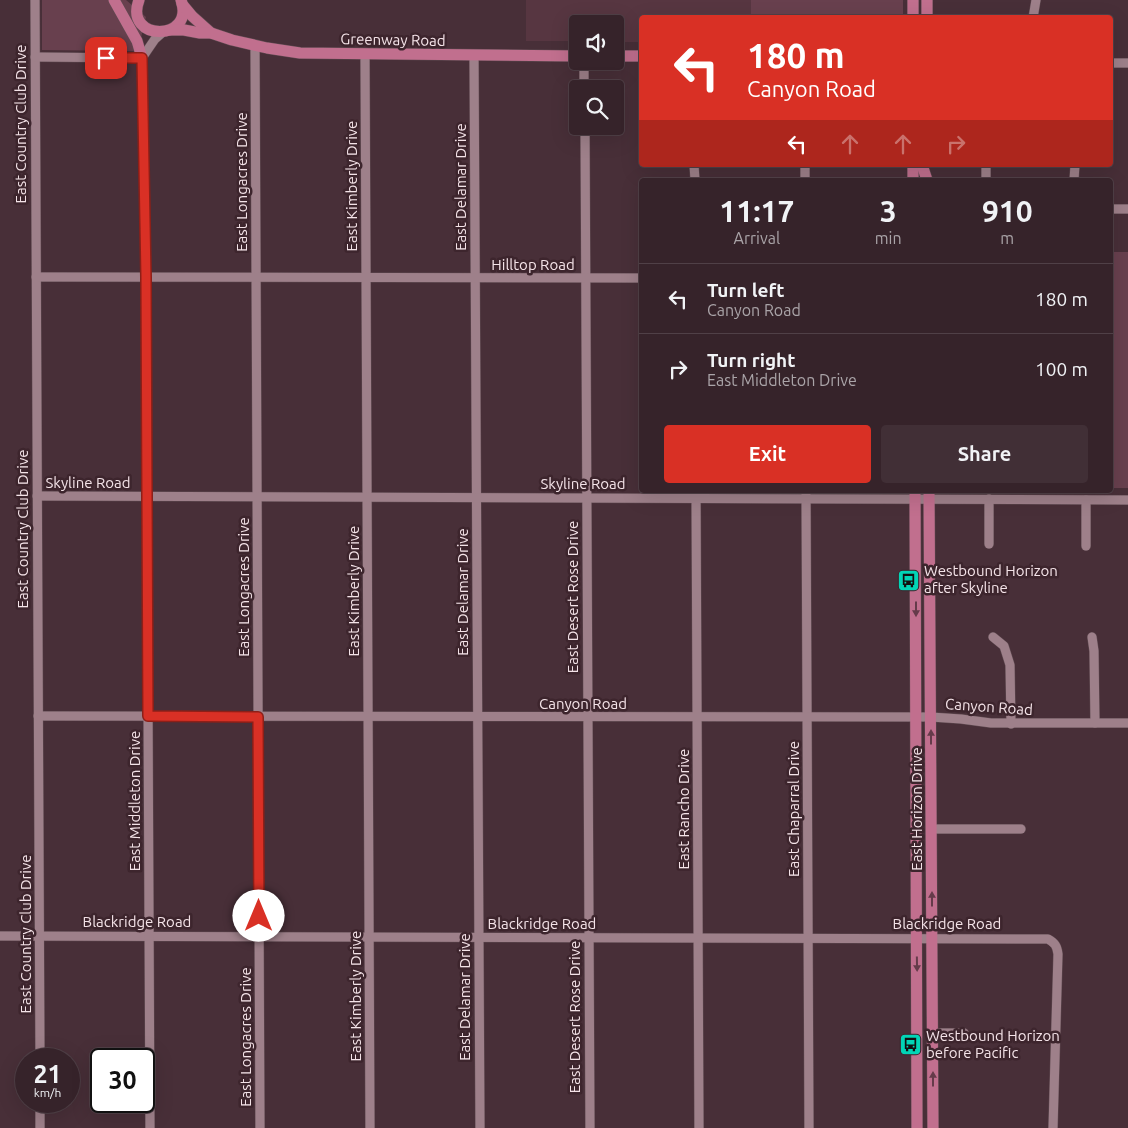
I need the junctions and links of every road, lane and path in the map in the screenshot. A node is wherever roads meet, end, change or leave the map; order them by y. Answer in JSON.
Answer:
{"nodes":[{"id":1,"x":35,"y":0,"type":"edge"},
{"id":2,"x":114,"y":0,"type":"edge"},
{"id":3,"x":913,"y":0,"type":"edge"},
{"id":4,"x":927,"y":0,"type":"edge"},
{"id":5,"x":1036,"y":0,"type":"edge"},
{"id":6,"x":182,"y":2,"type":"edge"},
{"id":7,"x":136,"y":3,"type":"edge"},
{"id":8,"x":913,"y":15,"type":"edge"},
{"id":9,"x":927,"y":15,"type":"edge"},
{"id":10,"x":1034,"y":15,"type":"edge"},
{"id":11,"x":167,"y":31,"type":"junction"},
{"id":12,"x":212,"y":33,"type":"junction"},
{"id":13,"x":255,"y":46,"type":"junction"},
{"id":14,"x":364,"y":55,"type":"junction"},
{"id":15,"x":474,"y":56,"type":"junction"},
{"id":16,"x":569,"y":56,"type":"edge"},
{"id":17,"x":624,"y":56,"type":"edge"},
{"id":18,"x":639,"y":56,"type":"edge"},
{"id":19,"x":35,"y":57,"type":"junction"},
{"id":20,"x":142,"y":58,"type":"junction"},
{"id":21,"x":1113,"y":63,"type":"edge"},
{"id":22,"x":1128,"y":63,"type":"edge"},
{"id":23,"x":585,"y":135,"type":"edge"},
{"id":24,"x":1113,"y":209,"type":"edge"},
{"id":25,"x":1128,"y":209,"type":"edge"},
{"id":26,"x":36,"y":277,"type":"junction"},
{"id":27,"x":146,"y":277,"type":"junction"},
{"id":28,"x":256,"y":277,"type":"junction"},
{"id":29,"x":366,"y":278,"type":"junction"},
{"id":30,"x":476,"y":278,"type":"junction"},
{"id":31,"x":586,"y":278,"type":"junction"},
{"id":32,"x":639,"y":278,"type":"edge"},
{"id":33,"x":696,"y":494,"type":"edge"},
{"id":34,"x":806,"y":494,"type":"edge"},
{"id":35,"x":915,"y":494,"type":"edge"},
{"id":36,"x":929,"y":494,"type":"edge"},
{"id":37,"x":37,"y":496,"type":"junction"},
{"id":38,"x":147,"y":497,"type":"junction"},
{"id":39,"x":257,"y":497,"type":"junction"},
{"id":40,"x":367,"y":497,"type":"junction"},
{"id":41,"x":476,"y":498,"type":"junction"},
{"id":42,"x":586,"y":498,"type":"junction"},
{"id":43,"x":989,"y":499,"type":"junction"},
{"id":44,"x":1086,"y":500,"type":"junction"},
{"id":45,"x":1128,"y":500,"type":"edge"},
{"id":46,"x":989,"y":544,"type":"dead end"},
{"id":47,"x":1086,"y":546,"type":"dead end"},
{"id":48,"x":930,"y":586,"type":"junction"},
{"id":49,"x":993,"y":637,"type":"dead end"},
{"id":50,"x":1092,"y":637,"type":"dead end"},
{"id":51,"x":38,"y":716,"type":"junction"},
{"id":52,"x":148,"y":716,"type":"junction"},
{"id":53,"x":258,"y":717,"type":"junction"},
{"id":54,"x":368,"y":717,"type":"junction"},
{"id":55,"x":478,"y":717,"type":"junction"},
{"id":56,"x":931,"y":717,"type":"junction"},
{"id":57,"x":588,"y":718,"type":"junction"},
{"id":58,"x":697,"y":718,"type":"junction"},
{"id":59,"x":807,"y":718,"type":"junction"},
{"id":60,"x":916,"y":718,"type":"junction"},
{"id":61,"x":1094,"y":723,"type":"junction"},
{"id":62,"x":1128,"y":723,"type":"edge"},
{"id":63,"x":1011,"y":724,"type":"junction"},
{"id":64,"x":932,"y":829,"type":"junction"},
{"id":65,"x":1021,"y":829,"type":"dead end"},
{"id":66,"x":0,"y":936,"type":"edge"},
{"id":67,"x":39,"y":936,"type":"junction"},
{"id":68,"x":150,"y":936,"type":"junction"},
{"id":69,"x":259,"y":936,"type":"junction"},
{"id":70,"x":369,"y":937,"type":"junction"},
{"id":71,"x":479,"y":937,"type":"junction"},
{"id":72,"x":588,"y":938,"type":"junction"},
{"id":73,"x":698,"y":938,"type":"junction"},
{"id":74,"x":808,"y":938,"type":"junction"},
{"id":75,"x":917,"y":938,"type":"junction"},
{"id":76,"x":932,"y":938,"type":"junction"},
{"id":77,"x":933,"y":1033,"type":"junction"},
{"id":78,"x":964,"y":1033,"type":"dead end"},
{"id":79,"x":40,"y":1048,"type":"edge"},
{"id":80,"x":40,"y":1113,"type":"edge"},
{"id":81,"x":40,"y":1128,"type":"edge"},
{"id":82,"x":150,"y":1128,"type":"edge"},
{"id":83,"x":260,"y":1128,"type":"edge"},
{"id":84,"x":370,"y":1128,"type":"edge"},
{"id":85,"x":480,"y":1128,"type":"edge"},
{"id":86,"x":590,"y":1128,"type":"edge"},
{"id":87,"x":699,"y":1128,"type":"edge"},
{"id":88,"x":809,"y":1128,"type":"edge"},
{"id":89,"x":917,"y":1128,"type":"edge"},
{"id":90,"x":933,"y":1128,"type":"edge"},
{"id":91,"x":1053,"y":1128,"type":"edge"}],
"edges":[{"from":1,"to":19,"type":"street","name":"East Country Club Drive"},
{"from":2,"to":20,"type":"main road"},
{"from":3,"to":8,"type":"main road"},
{"from":4,"to":9,"type":"main road"},
{"from":5,"to":10,"type":"street"},
{"from":6,"to":11,"type":"main road"},
{"from":6,"to":12,"type":"main road","name":"Greenway Road"},
{"from":7,"to":11,"type":"main road"},
{"from":11,"to":12,"type":"main road","name":"Greenway Road"},
{"from":11,"to":20,"type":"street"},
{"from":12,"to":13,"type":"main road","name":"Greenway Road"},
{"from":13,"to":14,"type":"main road","name":"Greenway Road"},
{"from":13,"to":28,"type":"street","name":"East Longacres Drive"},
{"from":14,"to":15,"type":"main road","name":"Greenway Road"},
{"from":14,"to":29,"type":"street","name":"East Kimberly Drive"},
{"from":15,"to":16,"type":"main road","name":"Greenway Road"},
{"from":15,"to":30,"type":"street","name":"East Delamar Drive"},
{"from":17,"to":18,"type":"main road"},
{"from":19,"to":20,"type":"street"},
{"from":19,"to":26,"type":"street","name":"East Country Club Drive"},
{"from":20,"to":27,"type":"street","name":"East Middleton Drive"},
{"from":21,"to":22,"type":"street"},
{"from":23,"to":31,"type":"street","name":"East Desert Rose Drive"},
{"from":24,"to":25,"type":"street"},
{"from":26,"to":27,"type":"street","name":"Hilltop Road"},
{"from":26,"to":37,"type":"street","name":"East Country Club Drive"},
{"from":27,"to":28,"type":"street","name":"Hilltop Road"},
{"from":27,"to":38,"type":"street","name":"East Middleton Drive"},
{"from":28,"to":29,"type":"street","name":"Hilltop Road"},
{"from":28,"to":39,"type":"street","name":"East Longacres Drive"},
{"from":29,"to":30,"type":"street","name":"Hilltop Road"},
{"from":29,"to":40,"type":"street","name":"East Kimberly Drive"},
{"from":30,"to":31,"type":"street","name":"Hilltop Road"},
{"from":30,"to":41,"type":"street","name":"East Delamar Drive"},
{"from":31,"to":32,"type":"street","name":"Hilltop Road"},
{"from":31,"to":42,"type":"street","name":"East Desert Rose Drive"},
{"from":33,"to":34,"type":"street","name":"Skyline Road"},
{"from":33,"to":42,"type":"street","name":"Skyline Road"},
{"from":33,"to":58,"type":"street","name":"East Rancho Drive"},
{"from":34,"to":35,"type":"street","name":"Skyline Road"},
{"from":34,"to":59,"type":"street","name":"East Chaparral Drive"},
{"from":35,"to":36,"type":"street","name":"Skyline Road"},
{"from":35,"to":48,"type":"main road"},
{"from":35,"to":60,"type":"main road","name":"East Horizon Drive","one_way":true},
{"from":36,"to":43,"type":"street","name":"Skyline Road"},
{"from":36,"to":48,"type":"main road","name":"East Horizon Drive"},
{"from":37,"to":38,"type":"street","name":"Skyline Road"},
{"from":37,"to":51,"type":"street","name":"East Country Club Drive"},
{"from":38,"to":39,"type":"street","name":"Skyline Road"},
{"from":38,"to":52,"type":"street","name":"East Middleton Drive"},
{"from":39,"to":40,"type":"street","name":"Skyline Road"},
{"from":39,"to":53,"type":"street","name":"East Longacres Drive"},
{"from":40,"to":41,"type":"street","name":"Skyline Road"},
{"from":40,"to":54,"type":"street","name":"East Kimberly Drive"},
{"from":41,"to":42,"type":"street","name":"Skyline Road"},
{"from":41,"to":55,"type":"street","name":"East Delamar Drive"},
{"from":42,"to":57,"type":"street","name":"East Desert Rose Drive"},
{"from":43,"to":44,"type":"street","name":"Skyline Road"},
{"from":43,"to":46,"type":"street"},
{"from":44,"to":45,"type":"street","name":"Skyline Road"},
{"from":44,"to":47,"type":"street"},
{"from":48,"to":56,"type":"main road","name":"East Horizon Drive"},
{"from":49,"to":63,"type":"street"},
{"from":50,"to":61,"type":"street"},
{"from":51,"to":52,"type":"street","name":"Canyon Road"},
{"from":51,"to":67,"type":"street","name":"East Country Club Drive"},
{"from":52,"to":53,"type":"street","name":"Canyon Road"},
{"from":52,"to":68,"type":"street","name":"East Middleton Drive"},
{"from":53,"to":54,"type":"street","name":"Canyon Road"},
{"from":53,"to":69,"type":"street","name":"East Longacres Drive"},
{"from":54,"to":55,"type":"street","name":"Canyon Road"},
{"from":54,"to":70,"type":"street","name":"East Kimberly Drive"},
{"from":55,"to":57,"type":"street","name":"Canyon Road"},
{"from":55,"to":71,"type":"street","name":"East Delamar Drive"},
{"from":56,"to":60,"type":"street","name":"Canyon Road"},
{"from":56,"to":63,"type":"street","name":"Canyon Road"},
{"from":64,"to":56,"type":"main road","name":"East Horizon Drive","one_way":true},
{"from":57,"to":58,"type":"street","name":"Canyon Road"},
{"from":57,"to":72,"type":"street","name":"East Desert Rose Drive"},
{"from":58,"to":59,"type":"street","name":"Canyon Road"},
{"from":58,"to":73,"type":"street","name":"East Rancho Drive"},
{"from":59,"to":60,"type":"street","name":"Canyon Road"},
{"from":59,"to":74,"type":"street","name":"East Chaparral Drive"},
{"from":60,"to":75,"type":"main road","name":"East Horizon Drive"},
{"from":61,"to":62,"type":"street","name":"Canyon Road"},
{"from":61,"to":63,"type":"street","name":"Canyon Road"},
{"from":64,"to":65,"type":"street"},
{"from":76,"to":64,"type":"main road","name":"East Horizon Drive","one_way":true},
{"from":66,"to":67,"type":"street","name":"Blackridge Road"},
{"from":67,"to":68,"type":"street","name":"Blackridge Road"},
{"from":67,"to":79,"type":"street","name":"East Country Club Drive"},
{"from":68,"to":69,"type":"street","name":"Blackridge Road"},
{"from":68,"to":82,"type":"street","name":"East Middleton Drive"},
{"from":69,"to":70,"type":"street","name":"Blackridge Road"},
{"from":69,"to":83,"type":"street","name":"East Longacres Drive"},
{"from":70,"to":71,"type":"street","name":"Blackridge Road"},
{"from":70,"to":84,"type":"street","name":"East Kimberly Drive"},
{"from":71,"to":72,"type":"street","name":"Blackridge Road"},
{"from":71,"to":85,"type":"street","name":"East Delamar Drive"},
{"from":72,"to":73,"type":"street","name":"Blackridge Road"},
{"from":72,"to":86,"type":"street","name":"East Desert Rose Drive"},
{"from":73,"to":74,"type":"street","name":"Blackridge Road"},
{"from":73,"to":87,"type":"street","name":"East Rancho Drive"},
{"from":74,"to":75,"type":"street","name":"Blackridge Road"},
{"from":74,"to":88,"type":"street","name":"East Chaparral Drive"},
{"from":75,"to":76,"type":"street","name":"Blackridge Road"},
{"from":75,"to":89,"type":"main road","name":"East Horizon Drive","one_way":true},
{"from":76,"to":77,"type":"main road","name":"East Horizon Drive"},
{"from":76,"to":91,"type":"street","name":"Blackridge Road"},
{"from":77,"to":78,"type":"street"},
{"from":90,"to":77,"type":"main road","name":"East Horizon Drive","one_way":true},
{"from":80,"to":81,"type":"street"}]}
